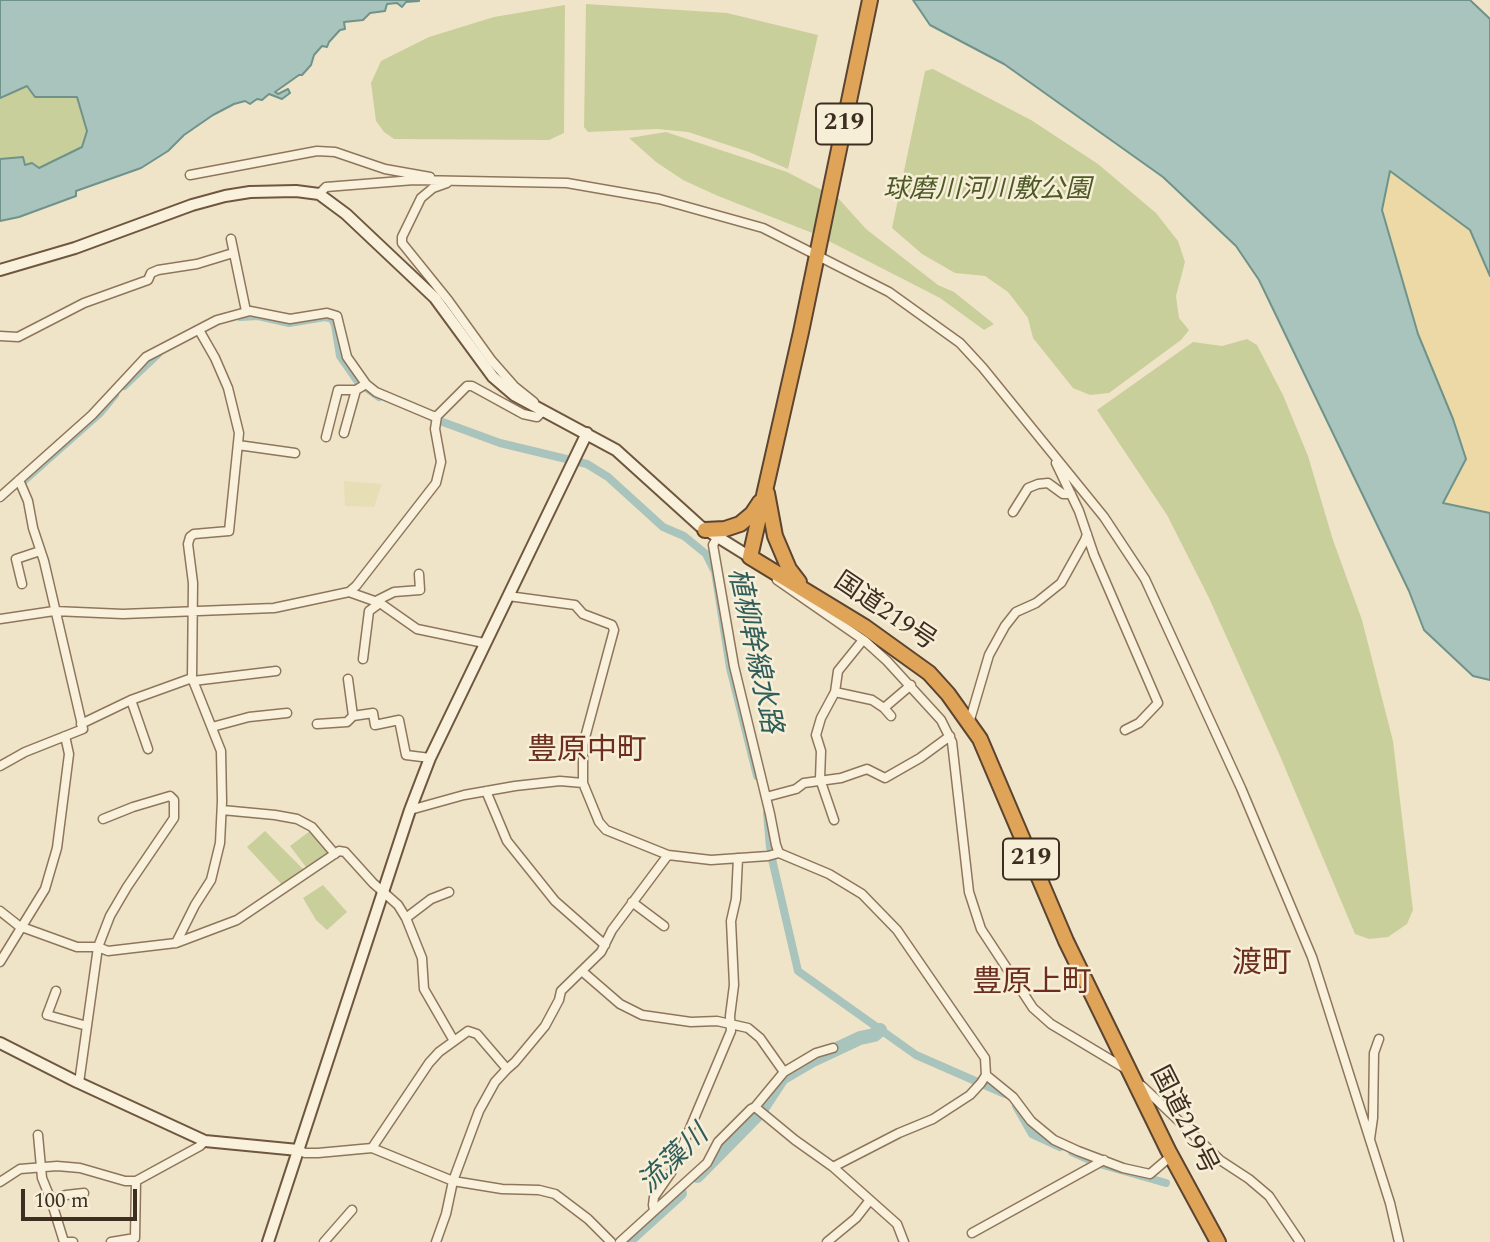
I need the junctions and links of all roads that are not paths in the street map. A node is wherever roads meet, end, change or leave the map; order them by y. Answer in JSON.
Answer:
{"nodes":[{"id":1,"x":870,"y":0,"type":"edge"},
{"id":2,"x":190,"y":175,"type":"dead end"},
{"id":3,"x":450,"y":181,"type":"junction"},
{"id":4,"x":319,"y":194,"type":"junction"},
{"id":5,"x":231,"y":239,"type":"dead end"},
{"id":6,"x":233,"y":253,"type":"junction"},
{"id":7,"x":816,"y":258,"type":"junction"},
{"id":8,"x":0,"y":270,"type":"edge"},
{"id":9,"x":246,"y":311,"type":"junction"},
{"id":10,"x":200,"y":332,"type":"junction"},
{"id":11,"x":0,"y":337,"type":"edge"},
{"id":12,"x":362,"y":387,"type":"junction"},
{"id":13,"x":542,"y":412,"type":"junction"},
{"id":14,"x":438,"y":416,"type":"junction"},
{"id":15,"x":561,"y":421,"type":"junction"},
{"id":16,"x":344,"y":433,"type":"dead end"},
{"id":17,"x":587,"y":433,"type":"junction"},
{"id":18,"x":326,"y":438,"type":"dead end"},
{"id":19,"x":238,"y":445,"type":"junction"},
{"id":20,"x":295,"y":453,"type":"dead end"},
{"id":21,"x":1052,"y":454,"type":"junction"},
{"id":22,"x":20,"y":483,"type":"junction"},
{"id":23,"x":766,"y":488,"type":"junction"},
{"id":24,"x":1070,"y":494,"type":"junction"},
{"id":25,"x":0,"y":497,"type":"edge"},
{"id":26,"x":1013,"y":512,"type":"dead end"},
{"id":27,"x":711,"y":534,"type":"junction"},
{"id":28,"x":1087,"y":534,"type":"junction"},
{"id":29,"x":40,"y":551,"type":"junction"},
{"id":30,"x":750,"y":557,"type":"junction"},
{"id":31,"x":419,"y":574,"type":"dead end"},
{"id":32,"x":22,"y":583,"type":"dead end"},
{"id":33,"x":804,"y":589,"type":"junction"},
{"id":34,"x":349,"y":592,"type":"junction"},
{"id":35,"x":508,"y":596,"type":"junction"},
{"id":36,"x":378,"y":602,"type":"junction"},
{"id":37,"x":54,"y":611,"type":"junction"},
{"id":38,"x":193,"y":611,"type":"junction"},
{"id":39,"x":0,"y":619,"type":"edge"},
{"id":40,"x":863,"y":640,"type":"junction"},
{"id":41,"x":484,"y":643,"type":"junction"},
{"id":42,"x":363,"y":659,"type":"dead end"},
{"id":43,"x":276,"y":671,"type":"dead end"},
{"id":44,"x":192,"y":679,"type":"junction"},
{"id":45,"x":348,"y":679,"type":"dead end"},
{"id":46,"x":911,"y":685,"type":"junction"},
{"id":47,"x":835,"y":692,"type":"junction"},
{"id":48,"x":131,"y":700,"type":"junction"},
{"id":49,"x":884,"y":708,"type":"junction"},
{"id":50,"x":287,"y":713,"type":"dead end"},
{"id":51,"x":353,"y":716,"type":"junction"},
{"id":52,"x":891,"y":716,"type":"dead end"},
{"id":53,"x":969,"y":723,"type":"junction"},
{"id":54,"x":81,"y":724,"type":"junction"},
{"id":55,"x":317,"y":724,"type":"dead end"},
{"id":56,"x":212,"y":727,"type":"junction"},
{"id":57,"x":1125,"y":730,"type":"dead end"},
{"id":58,"x":65,"y":736,"type":"junction"},
{"id":59,"x":950,"y":736,"type":"junction"},
{"id":60,"x":148,"y":749,"type":"dead end"},
{"id":61,"x":430,"y":758,"type":"junction"},
{"id":62,"x":0,"y":766,"type":"edge"},
{"id":63,"x":820,"y":779,"type":"junction"},
{"id":64,"x":583,"y":783,"type":"junction"},
{"id":65,"x":486,"y":791,"type":"junction"},
{"id":66,"x":766,"y":797,"type":"junction"},
{"id":67,"x":222,"y":810,"type":"junction"},
{"id":68,"x":410,"y":810,"type":"junction"},
{"id":69,"x":103,"y":819,"type":"dead end"},
{"id":70,"x":834,"y":820,"type":"dead end"},
{"id":71,"x":779,"y":853,"type":"junction"},
{"id":72,"x":335,"y":854,"type":"junction"},
{"id":73,"x":668,"y":855,"type":"junction"},
{"id":74,"x":738,"y":858,"type":"junction"},
{"id":75,"x":383,"y":890,"type":"junction"},
{"id":76,"x":449,"y":892,"type":"dead end"},
{"id":77,"x":632,"y":902,"type":"junction"},
{"id":78,"x":0,"y":911,"type":"edge"},
{"id":79,"x":406,"y":918,"type":"junction"},
{"id":80,"x":664,"y":926,"type":"dead end"},
{"id":81,"x":23,"y":928,"type":"junction"},
{"id":82,"x":176,"y":943,"type":"junction"},
{"id":83,"x":605,"y":945,"type":"junction"},
{"id":84,"x":98,"y":947,"type":"junction"},
{"id":85,"x":0,"y":962,"type":"edge"},
{"id":86,"x":583,"y":972,"type":"junction"},
{"id":87,"x":56,"y":991,"type":"dead end"},
{"id":88,"x":731,"y":1023,"type":"junction"},
{"id":89,"x":87,"y":1026,"type":"junction"},
{"id":90,"x":1379,"y":1039,"type":"dead end"},
{"id":91,"x":454,"y":1041,"type":"junction"},
{"id":92,"x":0,"y":1043,"type":"edge"},
{"id":93,"x":833,"y":1048,"type":"dead end"},
{"id":94,"x":507,"y":1069,"type":"junction"},
{"id":95,"x":1129,"y":1071,"type":"junction"},
{"id":96,"x":784,"y":1072,"type":"junction"},
{"id":97,"x":986,"y":1075,"type":"junction"},
{"id":98,"x":79,"y":1083,"type":"junction"},
{"id":99,"x":755,"y":1107,"type":"junction"},
{"id":100,"x":38,"y":1135,"type":"dead end"},
{"id":101,"x":205,"y":1141,"type":"junction"},
{"id":102,"x":1370,"y":1142,"type":"junction"},
{"id":103,"x":372,"y":1148,"type":"junction"},
{"id":104,"x":298,"y":1150,"type":"junction"},
{"id":105,"x":1171,"y":1156,"type":"junction"},
{"id":106,"x":1104,"y":1160,"type":"junction"},
{"id":107,"x":42,"y":1167,"type":"junction"},
{"id":108,"x":833,"y":1167,"type":"junction"},
{"id":109,"x":136,"y":1181,"type":"junction"},
{"id":110,"x":453,"y":1181,"type":"junction"},
{"id":111,"x":0,"y":1182,"type":"edge"},
{"id":112,"x":84,"y":1194,"type":"dead end"},
{"id":113,"x":51,"y":1199,"type":"junction"},
{"id":114,"x":870,"y":1200,"type":"junction"},
{"id":115,"x":352,"y":1210,"type":"dead end"},
{"id":116,"x":654,"y":1210,"type":"junction"},
{"id":117,"x":972,"y":1233,"type":"dead end"},
{"id":118,"x":1396,"y":1240,"type":"edge"},
{"id":119,"x":73,"y":1242,"type":"edge"},
{"id":120,"x":111,"y":1242,"type":"edge"},
{"id":121,"x":268,"y":1242,"type":"edge"},
{"id":122,"x":324,"y":1242,"type":"edge"},
{"id":123,"x":436,"y":1242,"type":"edge"},
{"id":124,"x":611,"y":1242,"type":"edge"},
{"id":125,"x":620,"y":1242,"type":"edge"},
{"id":126,"x":827,"y":1242,"type":"edge"},
{"id":127,"x":904,"y":1242,"type":"edge"},
{"id":128,"x":1218,"y":1242,"type":"edge"},
{"id":129,"x":1300,"y":1242,"type":"edge"}],
"edges":[{"from":1,"to":7,"type":"highway","number":"219"},
{"from":2,"to":3,"type":"street"},
{"from":3,"to":4,"type":"street"},
{"from":3,"to":7,"type":"street"},
{"from":3,"to":15,"type":"street"},
{"from":4,"to":8,"type":"street"},
{"from":4,"to":13,"type":"street"},
{"from":5,"to":6,"type":"street"},
{"from":6,"to":9,"type":"street"},
{"from":6,"to":11,"type":"street"},
{"from":7,"to":21,"type":"street"},
{"from":7,"to":23,"type":"highway","number":"219"},
{"from":9,"to":10,"type":"street"},
{"from":9,"to":12,"type":"street"},
{"from":10,"to":19,"type":"street"},
{"from":10,"to":22,"type":"street"},
{"from":12,"to":14,"type":"street"},
{"from":12,"to":16,"type":"street"},
{"from":12,"to":18,"type":"street"},
{"from":13,"to":14,"type":"street"},
{"from":13,"to":15,"type":"street"},
{"from":14,"to":34,"type":"street"},
{"from":15,"to":17,"type":"street"},
{"from":17,"to":27,"type":"street"},
{"from":17,"to":35,"type":"street"},
{"from":19,"to":20,"type":"street"},
{"from":19,"to":38,"type":"street"},
{"from":21,"to":24,"type":"street"},
{"from":21,"to":102,"type":"street"},
{"from":22,"to":25,"type":"street"},
{"from":22,"to":29,"type":"street"},
{"from":23,"to":27,"type":"highway"},
{"from":23,"to":30,"type":"highway","number":"219"},
{"from":23,"to":33,"type":"highway"},
{"from":24,"to":26,"type":"street"},
{"from":24,"to":28,"type":"street"},
{"from":27,"to":30,"type":"street"},
{"from":27,"to":66,"type":"street"},
{"from":28,"to":53,"type":"street"},
{"from":28,"to":57,"type":"street"},
{"from":29,"to":32,"type":"street"},
{"from":29,"to":37,"type":"street"},
{"from":30,"to":33,"type":"highway","name":"国道219号","number":"219"},
{"from":30,"to":40,"type":"street"},
{"from":31,"to":36,"type":"street"},
{"from":33,"to":53,"type":"highway","name":"国道219号","number":"219"},
{"from":34,"to":36,"type":"street"},
{"from":34,"to":38,"type":"street"},
{"from":35,"to":41,"type":"street"},
{"from":35,"to":64,"type":"street"},
{"from":36,"to":41,"type":"street"},
{"from":36,"to":42,"type":"street"},
{"from":37,"to":38,"type":"street"},
{"from":37,"to":39,"type":"street"},
{"from":37,"to":54,"type":"street"},
{"from":38,"to":44,"type":"street"},
{"from":40,"to":46,"type":"street"},
{"from":40,"to":47,"type":"street"},
{"from":41,"to":61,"type":"street"},
{"from":43,"to":44,"type":"street"},
{"from":44,"to":48,"type":"street"},
{"from":44,"to":56,"type":"street"},
{"from":45,"to":51,"type":"street"},
{"from":46,"to":49,"type":"street"},
{"from":46,"to":59,"type":"street"},
{"from":47,"to":49,"type":"street"},
{"from":47,"to":63,"type":"street"},
{"from":48,"to":54,"type":"street"},
{"from":48,"to":60,"type":"street"},
{"from":49,"to":52,"type":"street"},
{"from":50,"to":56,"type":"street"},
{"from":51,"to":55,"type":"street"},
{"from":51,"to":61,"type":"street"},
{"from":53,"to":95,"type":"highway","name":"国道219号","number":"219"},
{"from":54,"to":58,"type":"street"},
{"from":56,"to":67,"type":"street"},
{"from":58,"to":62,"type":"street"},
{"from":58,"to":81,"type":"street"},
{"from":59,"to":63,"type":"street"},
{"from":59,"to":95,"type":"street"},
{"from":61,"to":68,"type":"street"},
{"from":63,"to":66,"type":"street"},
{"from":63,"to":70,"type":"street"},
{"from":64,"to":65,"type":"street"},
{"from":64,"to":73,"type":"street"},
{"from":65,"to":68,"type":"street"},
{"from":65,"to":83,"type":"street"},
{"from":66,"to":71,"type":"street"},
{"from":67,"to":72,"type":"street"},
{"from":67,"to":82,"type":"street"},
{"from":68,"to":75,"type":"street"},
{"from":69,"to":84,"type":"street"},
{"from":71,"to":74,"type":"street"},
{"from":71,"to":97,"type":"street"},
{"from":72,"to":75,"type":"street"},
{"from":72,"to":82,"type":"street"},
{"from":73,"to":74,"type":"street"},
{"from":73,"to":77,"type":"street"},
{"from":74,"to":88,"type":"street"},
{"from":75,"to":79,"type":"street"},
{"from":75,"to":104,"type":"street"},
{"from":76,"to":79,"type":"street"},
{"from":77,"to":80,"type":"street"},
{"from":77,"to":83,"type":"street"},
{"from":78,"to":81,"type":"street"},
{"from":79,"to":91,"type":"street"},
{"from":81,"to":84,"type":"street"},
{"from":81,"to":85,"type":"street"},
{"from":82,"to":84,"type":"street"},
{"from":83,"to":86,"type":"street"},
{"from":84,"to":89,"type":"street"},
{"from":86,"to":88,"type":"street"},
{"from":86,"to":94,"type":"street"},
{"from":87,"to":89,"type":"street"},
{"from":88,"to":96,"type":"street"},
{"from":88,"to":116,"type":"street"},
{"from":89,"to":98,"type":"street"},
{"from":90,"to":102,"type":"street"},
{"from":91,"to":94,"type":"street"},
{"from":91,"to":103,"type":"street"},
{"from":92,"to":98,"type":"street"},
{"from":93,"to":96,"type":"street"},
{"from":94,"to":110,"type":"street"},
{"from":95,"to":105,"type":"highway","name":"国道219号","number":"219"},
{"from":95,"to":129,"type":"street"},
{"from":96,"to":99,"type":"street"},
{"from":97,"to":106,"type":"street"},
{"from":97,"to":108,"type":"street"},
{"from":98,"to":101,"type":"street"},
{"from":99,"to":108,"type":"street"},
{"from":99,"to":116,"type":"street"},
{"from":100,"to":107,"type":"street"},
{"from":101,"to":104,"type":"street"},
{"from":101,"to":109,"type":"street"},
{"from":102,"to":118,"type":"street"},
{"from":103,"to":104,"type":"street"},
{"from":103,"to":110,"type":"street"},
{"from":104,"to":121,"type":"street"},
{"from":105,"to":106,"type":"street"},
{"from":105,"to":128,"type":"highway","name":"国道219号","number":"219"},
{"from":106,"to":117,"type":"street"},
{"from":107,"to":109,"type":"street"},
{"from":107,"to":111,"type":"street"},
{"from":107,"to":113,"type":"street"},
{"from":108,"to":114,"type":"street"},
{"from":109,"to":120,"type":"street"},
{"from":110,"to":123,"type":"street"},
{"from":110,"to":124,"type":"street"},
{"from":112,"to":113,"type":"street"},
{"from":113,"to":119,"type":"street"},
{"from":114,"to":126,"type":"street"},
{"from":114,"to":127,"type":"street"},
{"from":115,"to":122,"type":"street"},
{"from":116,"to":125,"type":"street"}]}
